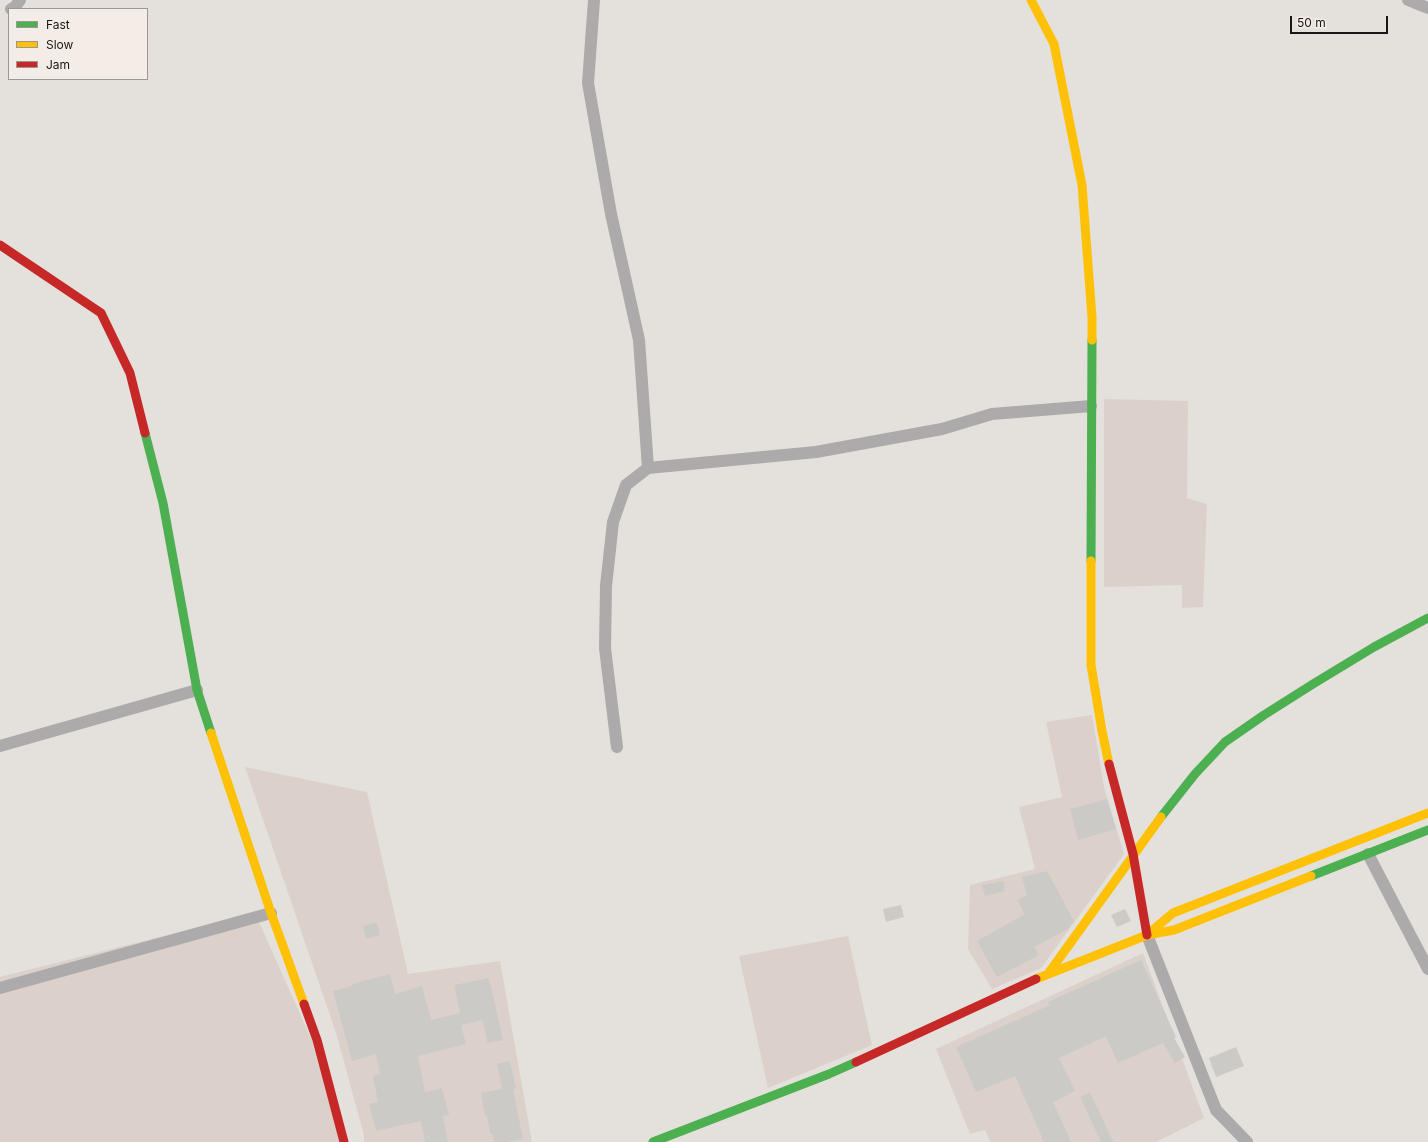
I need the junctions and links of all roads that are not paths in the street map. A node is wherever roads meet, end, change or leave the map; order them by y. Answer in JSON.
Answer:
{"nodes":[{"id":1,"x":20,"y":0,"type":"edge"},
{"id":2,"x":594,"y":0,"type":"edge"},
{"id":3,"x":1031,"y":0,"type":"edge"},
{"id":4,"x":1408,"y":0,"type":"edge"},
{"id":5,"x":12,"y":8,"type":"edge"},
{"id":6,"x":1428,"y":8,"type":"edge"},
{"id":7,"x":0,"y":245,"type":"edge"},
{"id":8,"x":1091,"y":406,"type":"junction"},
{"id":9,"x":648,"y":468,"type":"junction"},
{"id":10,"x":1428,"y":618,"type":"edge"},
{"id":11,"x":197,"y":690,"type":"junction"},
{"id":12,"x":0,"y":746,"type":"edge"},
{"id":13,"x":617,"y":747,"type":"dead end"},
{"id":14,"x":1428,"y":813,"type":"edge"},
{"id":15,"x":1428,"y":830,"type":"edge"},
{"id":16,"x":1133,"y":854,"type":"junction"},
{"id":17,"x":1368,"y":854,"type":"junction"},
{"id":18,"x":271,"y":914,"type":"junction"},
{"id":19,"x":1147,"y":935,"type":"junction"},
{"id":20,"x":1428,"y":969,"type":"edge"},
{"id":21,"x":1048,"y":974,"type":"junction"},
{"id":22,"x":0,"y":988,"type":"edge"},
{"id":23,"x":344,"y":1142,"type":"edge"},
{"id":24,"x":654,"y":1142,"type":"edge"},
{"id":25,"x":1247,"y":1142,"type":"edge"}],
"edges":[{"from":1,"to":5,"type":"street"},
{"from":2,"to":9,"type":"street"},
{"from":3,"to":8,"type":"street"},
{"from":4,"to":6,"type":"street"},
{"from":7,"to":11,"type":"street"},
{"from":8,"to":9,"type":"street"},
{"from":8,"to":16,"type":"street"},
{"from":9,"to":13,"type":"street"},
{"from":10,"to":16,"type":"street"},
{"from":11,"to":12,"type":"street"},
{"from":11,"to":18,"type":"street"},
{"from":14,"to":19,"type":"street"},
{"from":15,"to":17,"type":"street"},
{"from":16,"to":19,"type":"street"},
{"from":16,"to":21,"type":"street"},
{"from":17,"to":19,"type":"street"},
{"from":17,"to":20,"type":"street"},
{"from":18,"to":22,"type":"street"},
{"from":18,"to":23,"type":"street"},
{"from":19,"to":21,"type":"street"},
{"from":19,"to":25,"type":"street"},
{"from":21,"to":24,"type":"street"}]}
